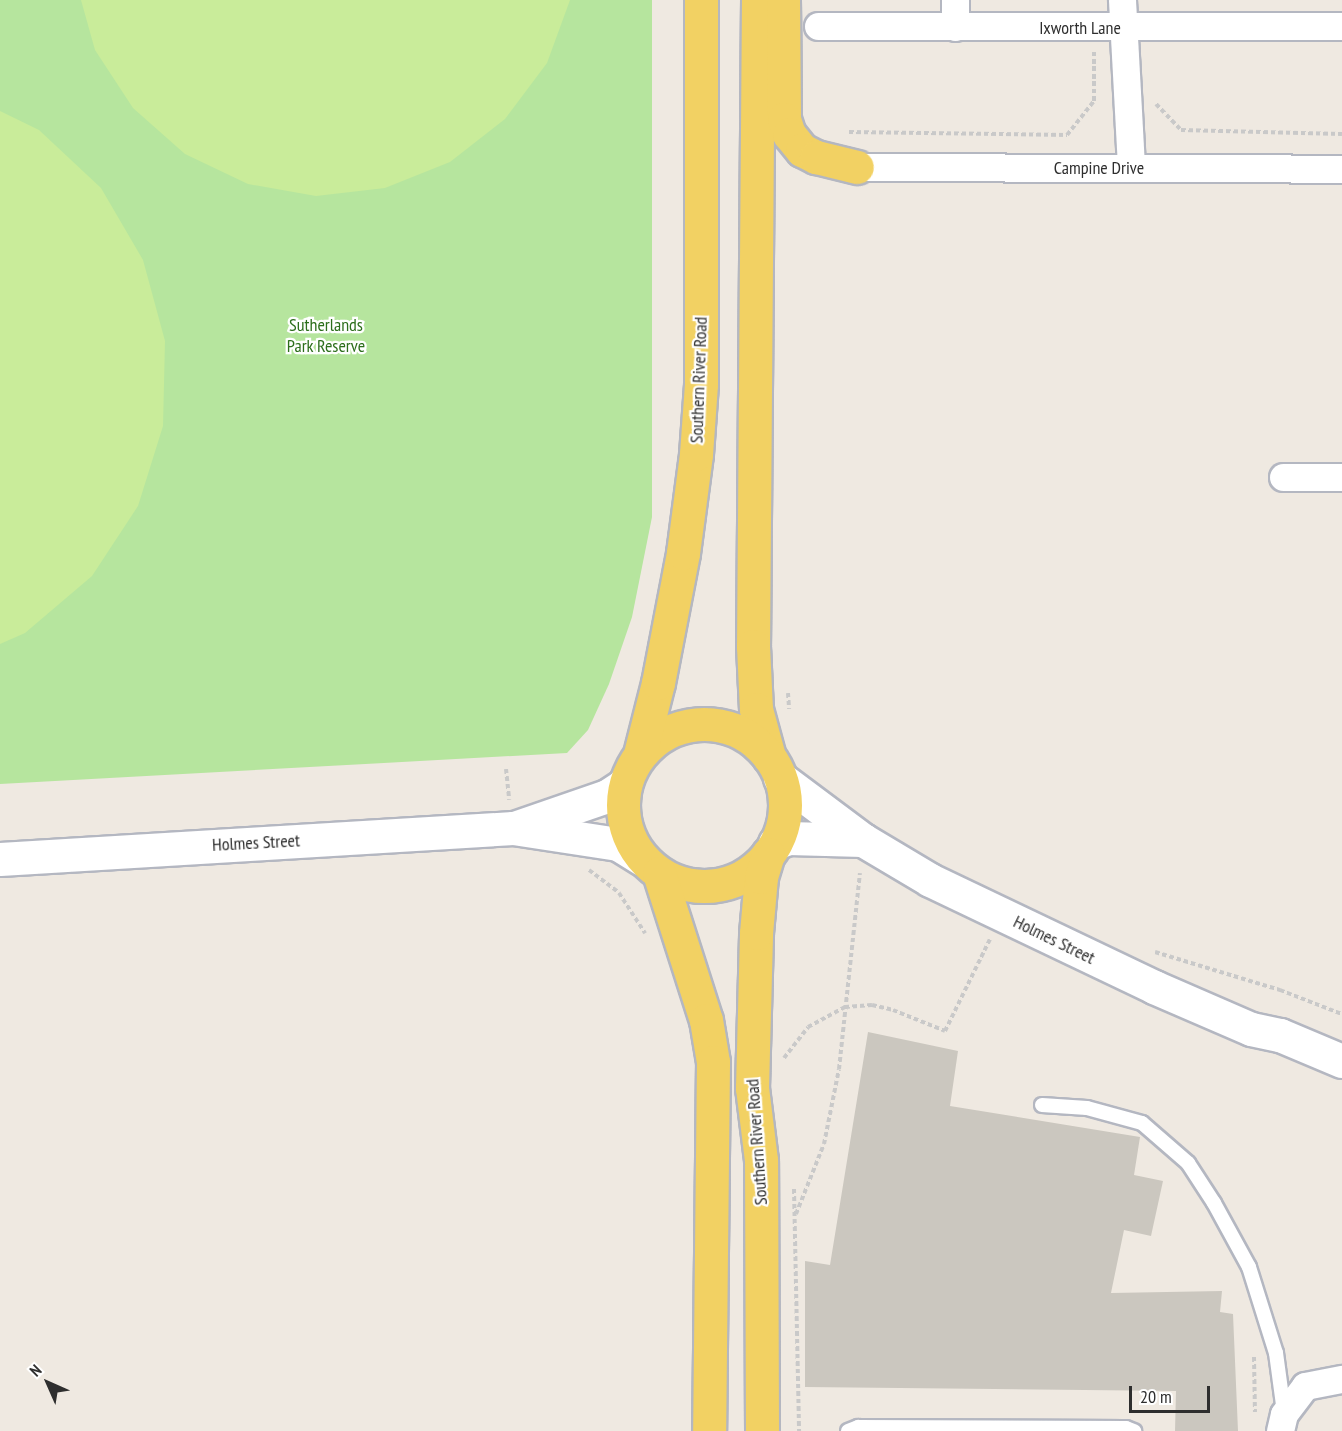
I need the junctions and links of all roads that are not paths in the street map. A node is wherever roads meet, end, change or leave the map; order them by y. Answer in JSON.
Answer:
{"nodes":[{"id":1,"x":701,"y":0,"type":"edge"},
{"id":2,"x":758,"y":0,"type":"edge"},
{"id":3,"x":783,"y":0,"type":"edge"},
{"id":4,"x":955,"y":0,"type":"edge"},
{"id":5,"x":1122,"y":0,"type":"edge"},
{"id":6,"x":818,"y":26,"type":"dead end"},
{"id":7,"x":1342,"y":26,"type":"edge"},
{"id":8,"x":955,"y":27,"type":"junction"},
{"id":9,"x":1122,"y":28,"type":"junction"},
{"id":10,"x":857,"y":167,"type":"joint"},
{"id":11,"x":1131,"y":168,"type":"junction"},
{"id":12,"x":1342,"y":169,"type":"edge"},
{"id":13,"x":1283,"y":477,"type":"dead end"},
{"id":14,"x":1342,"y":477,"type":"edge"},
{"id":15,"x":633,"y":768,"type":"junction"},
{"id":16,"x":775,"y":768,"type":"junction"},
{"id":17,"x":513,"y":828,"type":"junction"},
{"id":18,"x":867,"y":842,"type":"junction"},
{"id":19,"x":771,"y":849,"type":"junction"},
{"id":20,"x":0,"y":859,"type":"edge"},
{"id":21,"x":651,"y":866,"type":"junction"},
{"id":22,"x":1251,"y":1029,"type":"junction"},
{"id":23,"x":1342,"y":1060,"type":"edge"},
{"id":24,"x":1342,"y":1076,"type":"edge"},
{"id":25,"x":1042,"y":1105,"type":"dead end"},
{"id":26,"x":1342,"y":1379,"type":"edge"},
{"id":27,"x":1282,"y":1422,"type":"edge"},
{"id":28,"x":916,"y":1429,"type":"edge"},
{"id":29,"x":996,"y":1430,"type":"edge"},
{"id":30,"x":1066,"y":1430,"type":"edge"},
{"id":31,"x":709,"y":1431,"type":"edge"},
{"id":32,"x":762,"y":1431,"type":"edge"},
{"id":33,"x":848,"y":1431,"type":"edge"},
{"id":34,"x":1134,"y":1431,"type":"edge"}],
"edges":[{"from":1,"to":15,"type":"main road","name":"Southern River Road"},
{"from":2,"to":16,"type":"main road"},
{"from":3,"to":10,"type":"main road"},
{"from":4,"to":8,"type":"street"},
{"from":5,"to":9,"type":"street"},
{"from":6,"to":8,"type":"street","name":"Ixworth Lane"},
{"from":7,"to":9,"type":"street","name":"Ixworth Lane"},
{"from":8,"to":9,"type":"street","name":"Ixworth Lane"},
{"from":9,"to":11,"type":"street"},
{"from":10,"to":11,"type":"street","name":"Campine Drive"},
{"from":11,"to":12,"type":"street","name":"Campine Drive"},
{"from":13,"to":14,"type":"street"},
{"from":15,"to":16,"type":"main road"},
{"from":15,"to":17,"type":"main road","name":"Holmes Street"},
{"from":15,"to":21,"type":"main road"},
{"from":16,"to":18,"type":"main road","name":"Holmes Street"},
{"from":16,"to":19,"type":"main road"},
{"from":17,"to":20,"type":"main road","name":"Holmes Street"},
{"from":17,"to":21,"type":"main road","name":"Holmes Street"},
{"from":18,"to":19,"type":"main road"},
{"from":18,"to":22,"type":"main road","name":"Holmes Street"},
{"from":19,"to":21,"type":"main road"},
{"from":19,"to":32,"type":"main road","name":"Southern River Road"},
{"from":21,"to":31,"type":"main road"},
{"from":22,"to":23,"type":"main road","name":"Holmes Street"},
{"from":22,"to":24,"type":"main road","name":"Holmes Street"},
{"from":25,"to":27,"type":"lane"},
{"from":26,"to":27,"type":"street"},
{"from":28,"to":29,"type":"lane"},
{"from":28,"to":33,"type":"lane"},
{"from":29,"to":30,"type":"lane"},
{"from":30,"to":34,"type":"lane"}]}
